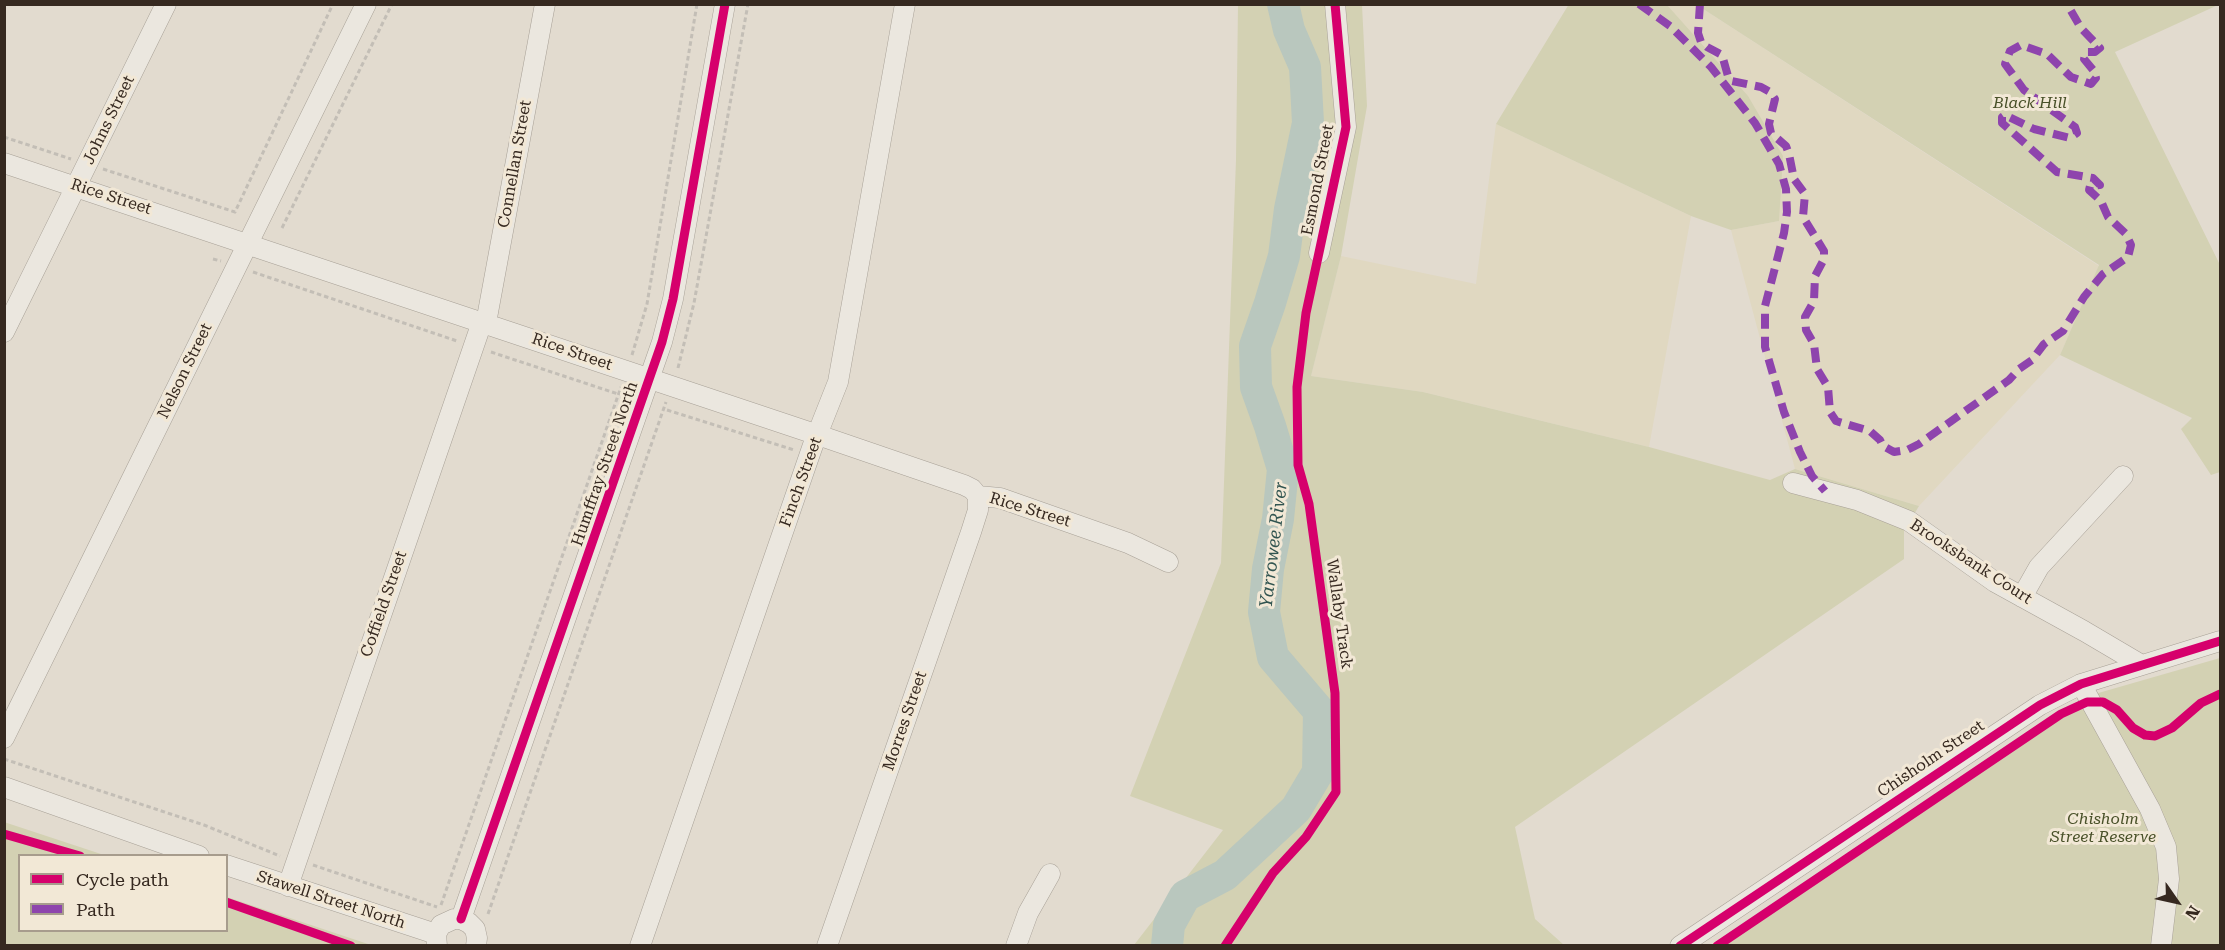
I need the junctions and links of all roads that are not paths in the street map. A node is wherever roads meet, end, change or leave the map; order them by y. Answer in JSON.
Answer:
{"nodes":[{"id":1,"x":166,"y":4,"type":"edge"},
{"id":2,"x":366,"y":4,"type":"edge"},
{"id":3,"x":545,"y":4,"type":"edge"},
{"id":4,"x":725,"y":4,"type":"edge"},
{"id":5,"x":905,"y":4,"type":"edge"},
{"id":6,"x":1335,"y":4,"type":"edge"},
{"id":7,"x":4,"y":163,"type":"edge"},
{"id":8,"x":77,"y":185,"type":"junction"},
{"id":9,"x":248,"y":243,"type":"junction"},
{"id":10,"x":1318,"y":253,"type":"dead end"},
{"id":11,"x":484,"y":323,"type":"junction"},
{"id":12,"x":4,"y":332,"type":"edge"},
{"id":13,"x":651,"y":379,"type":"junction"},
{"id":14,"x":818,"y":435,"type":"junction"},
{"id":15,"x":2123,"y":476,"type":"dead end"},
{"id":16,"x":1793,"y":483,"type":"dead end"},
{"id":17,"x":978,"y":496,"type":"junction"},
{"id":18,"x":1168,"y":562,"type":"dead end"},
{"id":19,"x":2022,"y":597,"type":"junction"},
{"id":20,"x":2220,"y":641,"type":"edge"},
{"id":21,"x":2140,"y":664,"type":"junction"},
{"id":22,"x":2081,"y":684,"type":"junction"},
{"id":23,"x":4,"y":738,"type":"edge"},
{"id":24,"x":4,"y":787,"type":"edge"},
{"id":25,"x":196,"y":854,"type":"edge"},
{"id":26,"x":228,"y":866,"type":"edge"},
{"id":27,"x":1050,"y":874,"type":"dead end"},
{"id":28,"x":288,"y":886,"type":"junction"},
{"id":29,"x":461,"y":919,"type":"junction"},
{"id":30,"x":436,"y":940,"type":"edge"},
{"id":31,"x":476,"y":945,"type":"edge"},
{"id":32,"x":640,"y":945,"type":"edge"},
{"id":33,"x":826,"y":945,"type":"edge"},
{"id":34,"x":1016,"y":945,"type":"edge"},
{"id":35,"x":1680,"y":945,"type":"edge"},
{"id":36,"x":2161,"y":945,"type":"edge"}],
"edges":[{"from":1,"to":8,"type":"street","name":"Johns Street"},
{"from":2,"to":9,"type":"street","name":"Nelson Street"},
{"from":3,"to":11,"type":"street","name":"Connellan Street"},
{"from":4,"to":13,"type":"street","name":"Humffray Street North"},
{"from":5,"to":14,"type":"street","name":"Finch Street"},
{"from":6,"to":10,"type":"street","name":"Esmond Street"},
{"from":7,"to":8,"type":"street","name":"Rice Street"},
{"from":8,"to":9,"type":"street","name":"Rice Street"},
{"from":8,"to":12,"type":"street","name":"Johns Street"},
{"from":9,"to":11,"type":"street","name":"Rice Street"},
{"from":9,"to":23,"type":"street","name":"Nelson Street"},
{"from":11,"to":13,"type":"street","name":"Rice Street"},
{"from":11,"to":28,"type":"street","name":"Coffield Street"},
{"from":13,"to":14,"type":"street","name":"Rice Street"},
{"from":13,"to":29,"type":"street","name":"Humffray Street North"},
{"from":14,"to":17,"type":"street","name":"Rice Street"},
{"from":14,"to":32,"type":"street","name":"Finch Street"},
{"from":15,"to":19,"type":"street"},
{"from":16,"to":19,"type":"street","name":"Brooksbank Court"},
{"from":17,"to":18,"type":"street","name":"Rice Street"},
{"from":17,"to":33,"type":"street","name":"Morres Street"},
{"from":19,"to":21,"type":"street","name":"Brooksbank Court"},
{"from":20,"to":21,"type":"street","name":"Chisholm Street"},
{"from":21,"to":22,"type":"street","name":"Chisholm Street"},
{"from":22,"to":35,"type":"street","name":"Chisholm Street"},
{"from":22,"to":36,"type":"street"},
{"from":24,"to":25,"type":"street"},
{"from":26,"to":28,"type":"street","name":"Stawell Street North"},
{"from":27,"to":34,"type":"street"},
{"from":28,"to":30,"type":"street","name":"Stawell Street North"},
{"from":29,"to":30,"type":"street"},
{"from":29,"to":31,"type":"street"}]}
